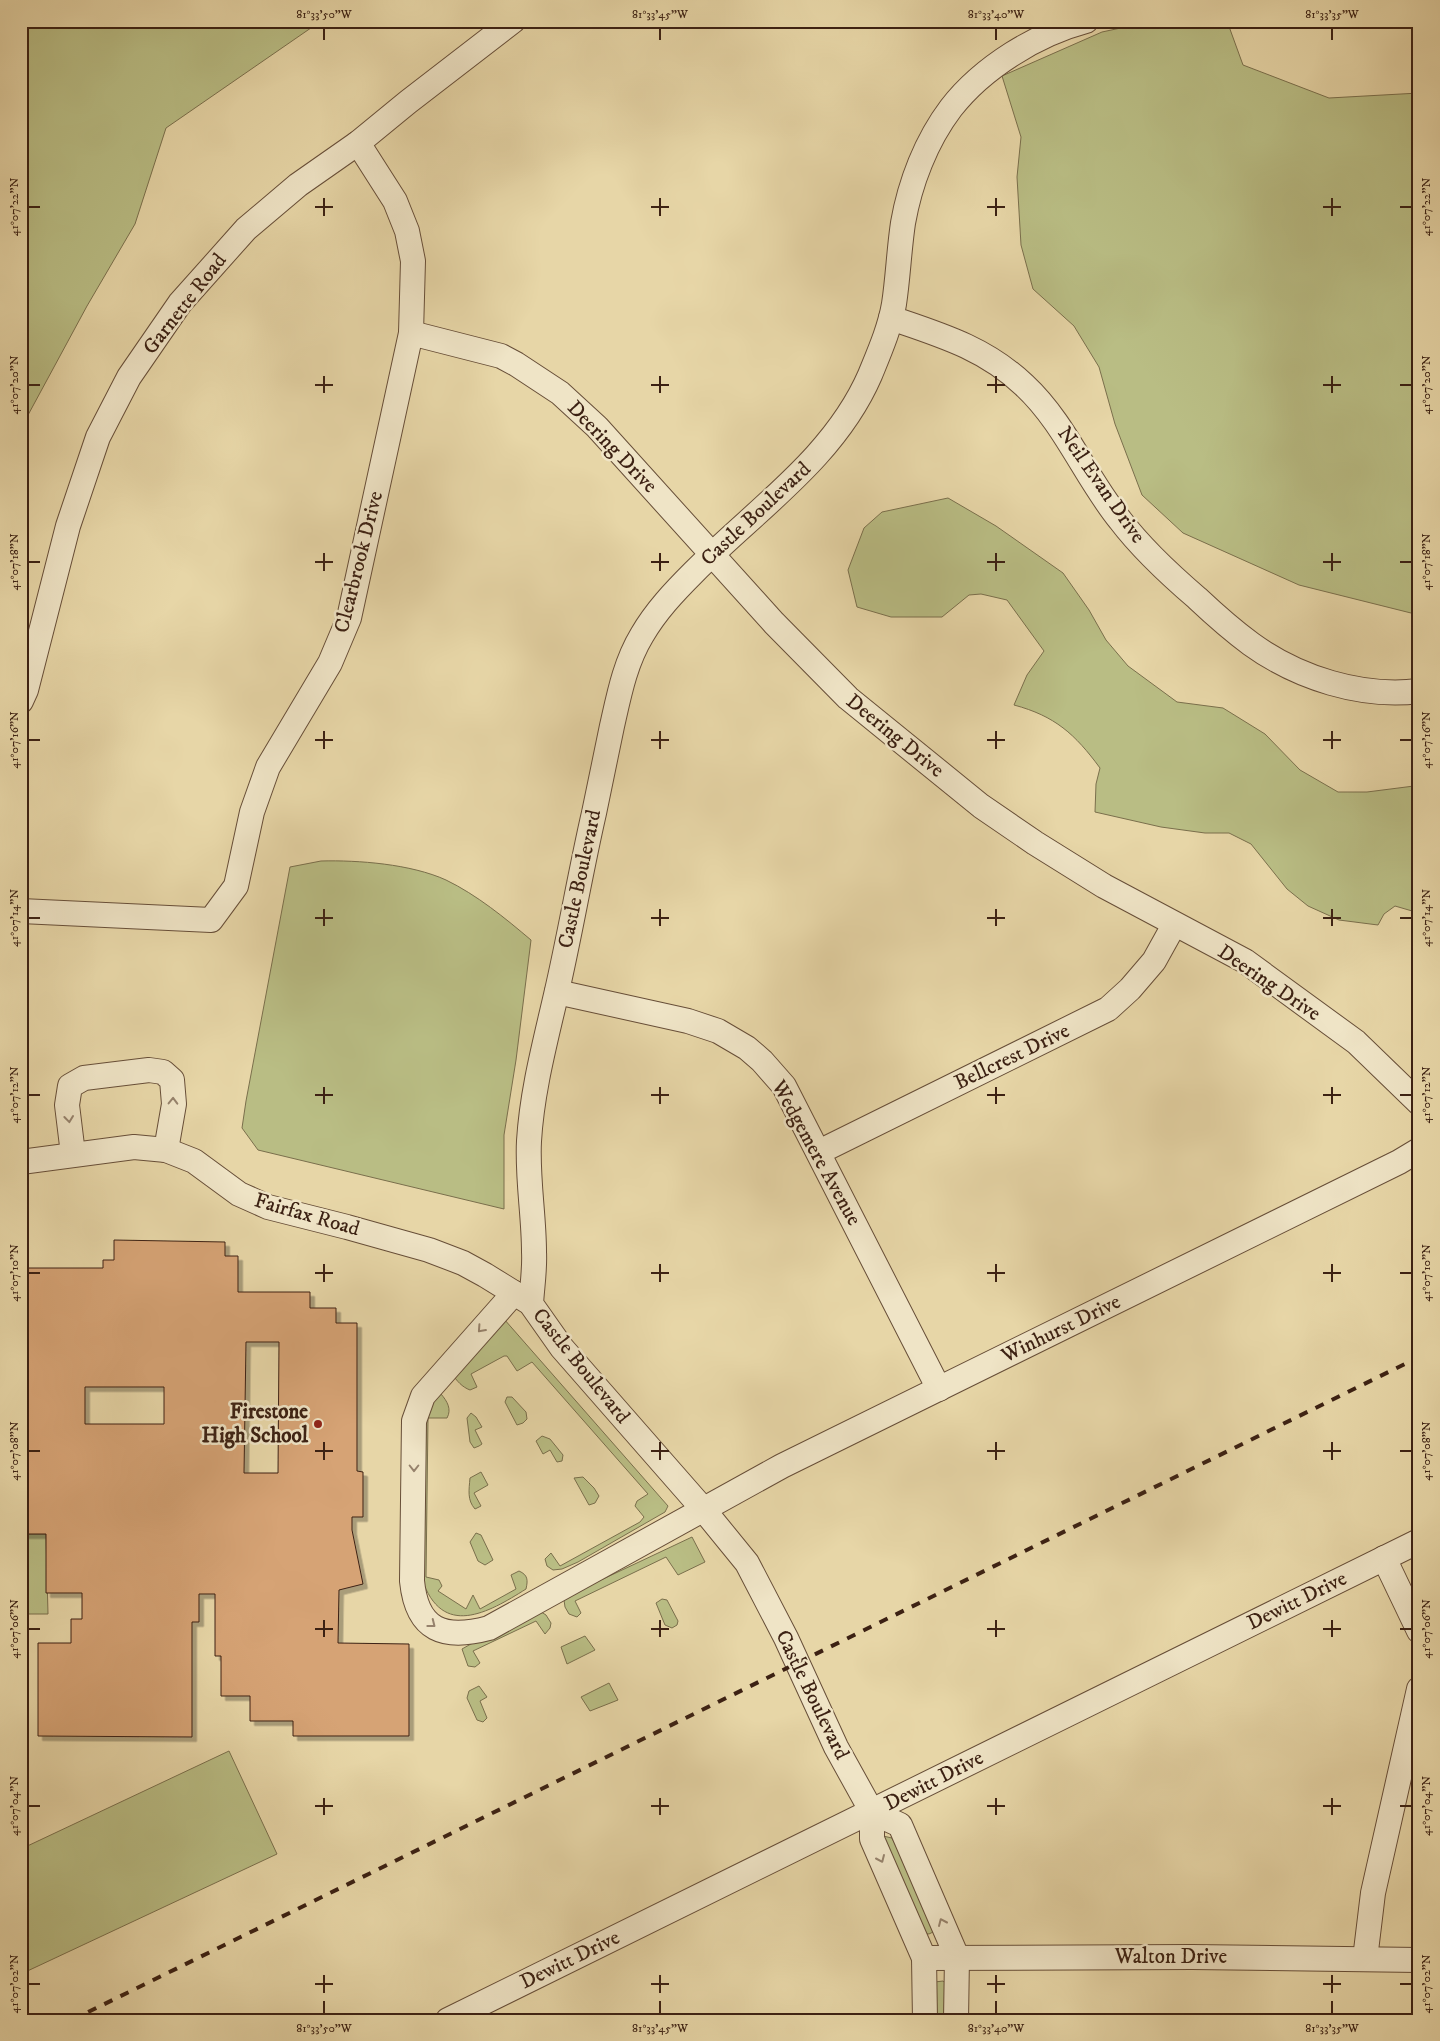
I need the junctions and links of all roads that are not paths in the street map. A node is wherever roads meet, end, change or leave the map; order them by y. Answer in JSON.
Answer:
{"nodes":[{"id":1,"x":514,"y":21,"type":"edge"},
{"id":2,"x":1086,"y":21,"type":"edge"},
{"id":3,"x":358,"y":143,"type":"junction"},
{"id":4,"x":891,"y":318,"type":"junction"},
{"id":5,"x":411,"y":333,"type":"junction"},
{"id":6,"x":711,"y":555,"type":"junction"},
{"id":7,"x":1419,"y":691,"type":"edge"},
{"id":8,"x":21,"y":701,"type":"edge"},
{"id":9,"x":21,"y":911,"type":"edge"},
{"id":10,"x":1174,"y":925,"type":"junction"},
{"id":11,"x":557,"y":992,"type":"junction"},
{"id":12,"x":1419,"y":1103,"type":"edge"},
{"id":13,"x":166,"y":1150,"type":"junction"},
{"id":14,"x":1419,"y":1150,"type":"edge"},
{"id":15,"x":819,"y":1152,"type":"junction"},
{"id":16,"x":73,"y":1154,"type":"junction"},
{"id":17,"x":21,"y":1162,"type":"edge"},
{"id":18,"x":522,"y":1298,"type":"junction"},
{"id":19,"x":939,"y":1390,"type":"junction"},
{"id":20,"x":703,"y":1509,"type":"junction"},
{"id":21,"x":1419,"y":1541,"type":"edge"},
{"id":22,"x":1384,"y":1558,"type":"junction"},
{"id":23,"x":1419,"y":1631,"type":"edge"},
{"id":24,"x":1419,"y":1689,"type":"edge"},
{"id":25,"x":872,"y":1812,"type":"junction"},
{"id":26,"x":957,"y":1957,"type":"junction"},
{"id":27,"x":924,"y":1958,"type":"junction"},
{"id":28,"x":1365,"y":1959,"type":"junction"},
{"id":29,"x":1419,"y":1960,"type":"edge"},
{"id":30,"x":448,"y":2020,"type":"edge"},
{"id":31,"x":925,"y":2020,"type":"edge"},
{"id":32,"x":956,"y":2020,"type":"edge"}],
"edges":[{"from":1,"to":3,"type":"street","name":"Garnette Road"},
{"from":2,"to":4,"type":"street","name":"Castle Boulevard"},
{"from":3,"to":5,"type":"street","name":"Clearbrook Drive"},
{"from":3,"to":8,"type":"street","name":"Garnette Road"},
{"from":4,"to":6,"type":"street","name":"Castle Boulevard"},
{"from":4,"to":7,"type":"street","name":"Neil Evan Drive"},
{"from":5,"to":6,"type":"street","name":"Deering Drive"},
{"from":5,"to":9,"type":"street","name":"Clearbrook Drive"},
{"from":6,"to":10,"type":"street","name":"Deering Drive"},
{"from":6,"to":11,"type":"street","name":"Castle Boulevard"},
{"from":10,"to":12,"type":"street","name":"Deering Drive"},
{"from":10,"to":15,"type":"street","name":"Bellcrest Drive"},
{"from":11,"to":15,"type":"street","name":"Wedgemere Avenue"},
{"from":11,"to":18,"type":"street","name":"Castle Boulevard"},
{"from":13,"to":16,"type":"street","name":"Fairfax Road"},
{"from":13,"to":16,"type":"street","one_way":true},
{"from":13,"to":18,"type":"street","name":"Fairfax Road"},
{"from":14,"to":19,"type":"street","name":"Winhurst Drive"},
{"from":15,"to":19,"type":"street","name":"Wedgemere Avenue"},
{"from":16,"to":17,"type":"street","name":"Fairfax Road"},
{"from":18,"to":20,"type":"street","name":"Castle Boulevard"},
{"from":18,"to":20,"type":"street","name":"Winhurst Drive","one_way":true},
{"from":19,"to":20,"type":"street","name":"Winhurst Drive"},
{"from":20,"to":25,"type":"street","name":"Castle Boulevard"},
{"from":21,"to":22,"type":"street","name":"Dewitt Drive"},
{"from":22,"to":23,"type":"street"},
{"from":22,"to":25,"type":"street","name":"Dewitt Drive"},
{"from":24,"to":28,"type":"street"},
{"from":26,"to":25,"type":"street","one_way":true},
{"from":25,"to":27,"type":"street","name":"Castle Boulevard","one_way":true},
{"from":25,"to":30,"type":"street","name":"Dewitt Drive"},
{"from":26,"to":27,"type":"street","name":"Walton Drive"},
{"from":26,"to":28,"type":"street","name":"Walton Drive"},
{"from":26,"to":32,"type":"street"},
{"from":27,"to":31,"type":"street","name":"Castle Boulevard"},
{"from":28,"to":29,"type":"street","name":"Walton Drive"}]}
